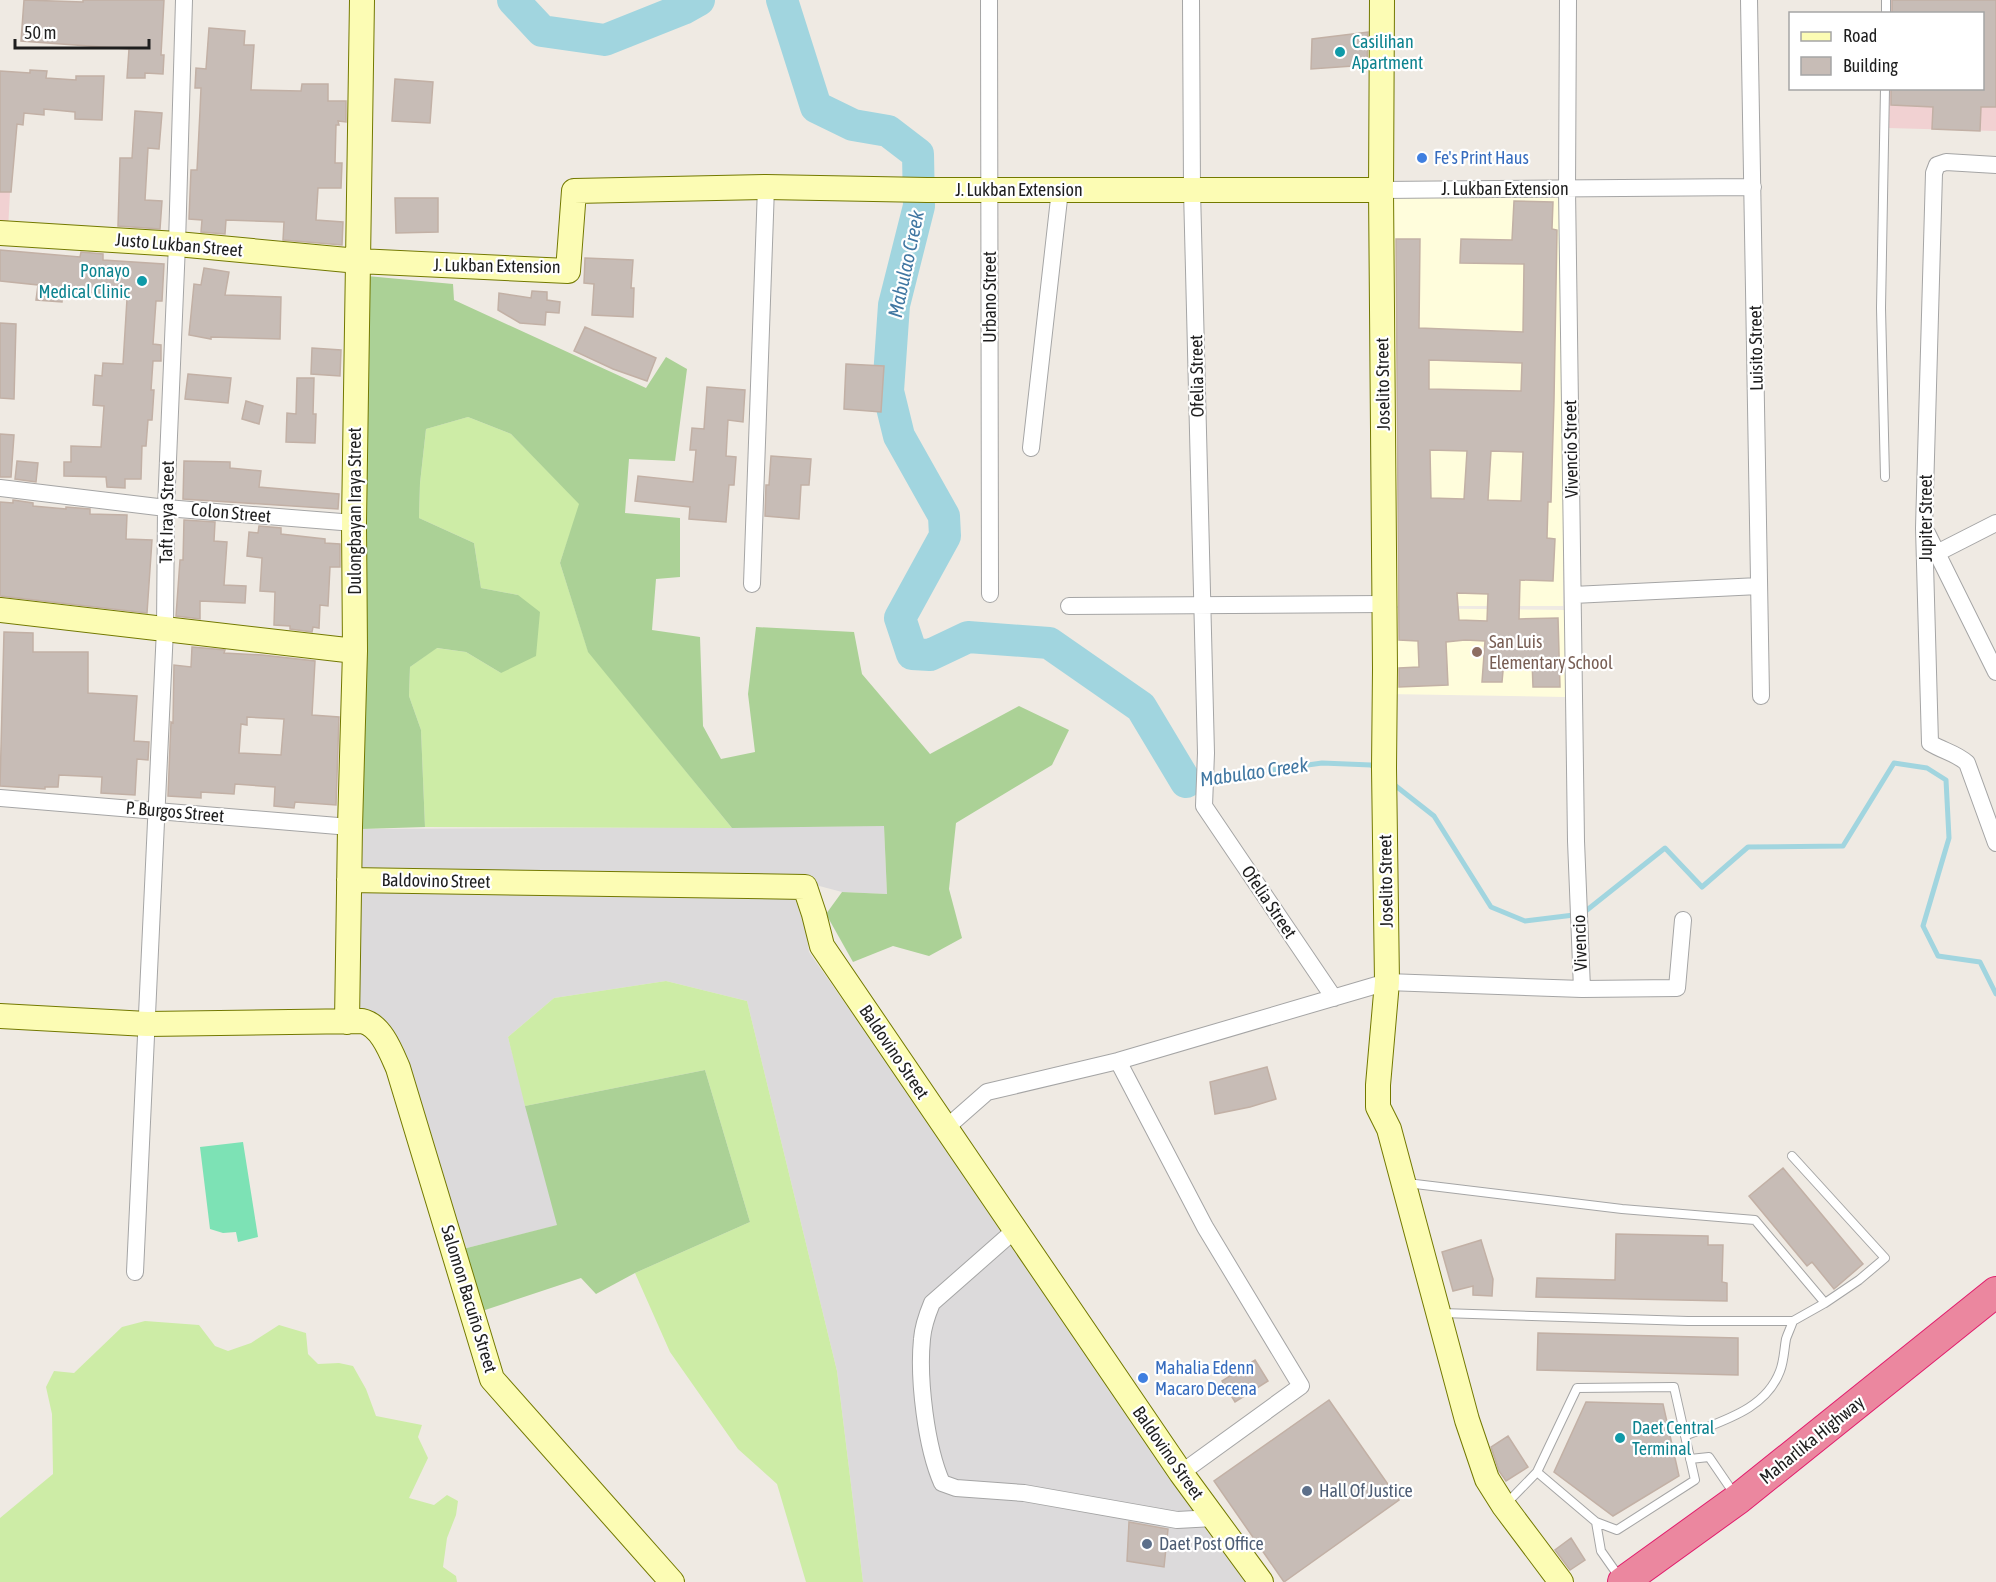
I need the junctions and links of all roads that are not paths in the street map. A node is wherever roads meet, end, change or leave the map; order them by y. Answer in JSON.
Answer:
{"nodes":[{"id":1,"x":184,"y":0,"type":"edge"},
{"id":2,"x":362,"y":0,"type":"edge"},
{"id":3,"x":989,"y":0,"type":"edge"},
{"id":4,"x":1191,"y":0,"type":"edge"},
{"id":5,"x":1382,"y":0,"type":"edge"},
{"id":6,"x":1568,"y":0,"type":"edge"},
{"id":7,"x":1749,"y":0,"type":"edge"},
{"id":8,"x":1885,"y":90,"type":"edge"},
{"id":9,"x":1996,"y":165,"type":"edge"},
{"id":10,"x":766,"y":187,"type":"junction"},
{"id":11,"x":1753,"y":187,"type":"junction"},
{"id":12,"x":1567,"y":189,"type":"junction"},
{"id":13,"x":989,"y":190,"type":"junction"},
{"id":14,"x":1060,"y":190,"type":"junction"},
{"id":15,"x":1192,"y":190,"type":"junction"},
{"id":16,"x":1381,"y":190,"type":"junction"},
{"id":17,"x":0,"y":233,"type":"edge"},
{"id":18,"x":177,"y":244,"type":"junction"},
{"id":19,"x":358,"y":261,"type":"junction"},
{"id":20,"x":1031,"y":448,"type":"dead end"},
{"id":21,"x":1885,"y":477,"type":"dead end"},
{"id":22,"x":0,"y":488,"type":"edge"},
{"id":23,"x":166,"y":508,"type":"junction"},
{"id":24,"x":354,"y":523,"type":"junction"},
{"id":25,"x":1996,"y":523,"type":"edge"},
{"id":26,"x":1924,"y":528,"type":"junction"},
{"id":27,"x":1937,"y":553,"type":"junction"},
{"id":28,"x":752,"y":584,"type":"dead end"},
{"id":29,"x":1759,"y":586,"type":"junction"},
{"id":30,"x":990,"y":594,"type":"dead end"},
{"id":31,"x":1573,"y":595,"type":"junction"},
{"id":32,"x":1203,"y":604,"type":"junction"},
{"id":33,"x":1385,"y":604,"type":"junction"},
{"id":34,"x":1069,"y":606,"type":"dead end"},
{"id":35,"x":0,"y":610,"type":"edge"},
{"id":36,"x":165,"y":629,"type":"junction"},
{"id":37,"x":355,"y":651,"type":"junction"},
{"id":38,"x":1996,"y":672,"type":"edge"},
{"id":39,"x":1761,"y":696,"type":"dead end"},
{"id":40,"x":0,"y":798,"type":"edge"},
{"id":41,"x":158,"y":811,"type":"junction"},
{"id":42,"x":350,"y":827,"type":"junction"},
{"id":43,"x":1996,"y":843,"type":"edge"},
{"id":44,"x":349,"y":880,"type":"junction"},
{"id":45,"x":1579,"y":897,"type":"joint"},
{"id":46,"x":1683,"y":920,"type":"dead end"},
{"id":47,"x":1387,"y":982,"type":"junction"},
{"id":48,"x":1582,"y":989,"type":"junction"},
{"id":49,"x":1334,"y":998,"type":"junction"},
{"id":50,"x":0,"y":1016,"type":"edge"},
{"id":51,"x":347,"y":1022,"type":"junction"},
{"id":52,"x":147,"y":1024,"type":"junction"},
{"id":53,"x":1118,"y":1061,"type":"junction"},
{"id":54,"x":946,"y":1128,"type":"junction"},
{"id":55,"x":1792,"y":1156,"type":"dead end"},
{"id":56,"x":1404,"y":1183,"type":"junction"},
{"id":57,"x":1015,"y":1230,"type":"junction"},
{"id":58,"x":135,"y":1272,"type":"dead end"},
{"id":59,"x":1996,"y":1292,"type":"edge"},
{"id":60,"x":1825,"y":1303,"type":"junction"},
{"id":61,"x":1438,"y":1313,"type":"junction"},
{"id":62,"x":1793,"y":1321,"type":"junction"},
{"id":63,"x":1685,"y":1436,"type":"junction"},
{"id":64,"x":1690,"y":1459,"type":"junction"},
{"id":65,"x":1537,"y":1472,"type":"junction"},
{"id":66,"x":1181,"y":1473,"type":"junction"},
{"id":67,"x":1738,"y":1499,"type":"junction"},
{"id":68,"x":1504,"y":1506,"type":"junction"},
{"id":69,"x":1214,"y":1518,"type":"junction"},
{"id":70,"x":1596,"y":1522,"type":"junction"},
{"id":71,"x":672,"y":1582,"type":"edge"},
{"id":72,"x":1261,"y":1582,"type":"edge"},
{"id":73,"x":1561,"y":1582,"type":"edge"},
{"id":74,"x":1623,"y":1582,"type":"edge"}],
"edges":[{"from":1,"to":18,"type":"street","name":"Taft Iraya Street"},
{"from":2,"to":19,"type":"street","name":"Dulongbayan Iraya Street"},
{"from":3,"to":13,"type":"street","name":"Urbano Street"},
{"from":4,"to":15,"type":"street","name":"Ofelia Street"},
{"from":5,"to":16,"type":"street","name":"Joselito Street"},
{"from":6,"to":12,"type":"street","name":"Vivencio Street"},
{"from":7,"to":11,"type":"street","name":"Luisito Street"},
{"from":8,"to":21,"type":"lane"},
{"from":9,"to":26,"type":"street","name":"Jupiter Street"},
{"from":10,"to":13,"type":"street","name":"J. Lukban Extension"},
{"from":10,"to":19,"type":"street","name":"J. Lukban Extension"},
{"from":10,"to":28,"type":"street"},
{"from":11,"to":12,"type":"street","name":"J. Lukban Extension"},
{"from":11,"to":29,"type":"street","name":"Luisito Street"},
{"from":12,"to":16,"type":"street","name":"J. Lukban Extension"},
{"from":12,"to":31,"type":"street","name":"Vivencio Street"},
{"from":13,"to":14,"type":"street","name":"J. Lukban Extension"},
{"from":13,"to":30,"type":"street","name":"Urbano Street"},
{"from":14,"to":15,"type":"street","name":"J. Lukban Extension"},
{"from":14,"to":20,"type":"street"},
{"from":15,"to":16,"type":"street","name":"J. Lukban Extension"},
{"from":15,"to":32,"type":"street","name":"Ofelia Street"},
{"from":16,"to":33,"type":"street","name":"Joselito Street"},
{"from":17,"to":18,"type":"street","name":"Justo Lukban Street"},
{"from":18,"to":19,"type":"street","name":"Justo Lukban Street"},
{"from":18,"to":23,"type":"street","name":"Taft Iraya Street"},
{"from":19,"to":24,"type":"street","name":"Dulongbayan Iraya Street"},
{"from":22,"to":23,"type":"street","name":"Colon Street"},
{"from":23,"to":24,"type":"street","name":"Colon Street"},
{"from":23,"to":36,"type":"street","name":"Taft Iraya Street"},
{"from":24,"to":37,"type":"street","name":"Dulongbayan Iraya Street"},
{"from":25,"to":27,"type":"street"},
{"from":26,"to":27,"type":"street"},
{"from":26,"to":43,"type":"street","name":"Jupiter Street"},
{"from":27,"to":38,"type":"street"},
{"from":29,"to":31,"type":"street"},
{"from":29,"to":39,"type":"street","name":"Luisito Street"},
{"from":31,"to":45,"type":"street","name":"Vivencio Street"},
{"from":32,"to":33,"type":"street"},
{"from":32,"to":34,"type":"street"},
{"from":32,"to":49,"type":"street","name":"Ofelia Street"},
{"from":33,"to":47,"type":"street","name":"Joselito Street"},
{"from":35,"to":36,"type":"street"},
{"from":36,"to":37,"type":"street"},
{"from":36,"to":41,"type":"street","name":"Taft Iraya Street"},
{"from":37,"to":42,"type":"street","name":"Dulongbayan Iraya Street"},
{"from":40,"to":41,"type":"street","name":"P. Burgos Street"},
{"from":41,"to":42,"type":"street","name":"P. Burgos Street"},
{"from":41,"to":52,"type":"street","name":"Taft Iraya Street"},
{"from":42,"to":44,"type":"street","name":"Dulongbayan Iraya Street"},
{"from":44,"to":51,"type":"street","name":"Dulongbayan Iraya Street"},
{"from":44,"to":54,"type":"street","name":"Baldovino Street"},
{"from":45,"to":48,"type":"street","name":"Vivencio"},
{"from":46,"to":48,"type":"street"},
{"from":47,"to":48,"type":"street"},
{"from":47,"to":49,"type":"street"},
{"from":47,"to":56,"type":"street","name":"Joselito Street"},
{"from":49,"to":53,"type":"street"},
{"from":50,"to":52,"type":"street"},
{"from":51,"to":52,"type":"street"},
{"from":51,"to":71,"type":"street","name":"Salomon Bacuño Street"},
{"from":52,"to":58,"type":"street","name":"Taft Iraya Street"},
{"from":53,"to":54,"type":"street"},
{"from":53,"to":66,"type":"street"},
{"from":54,"to":57,"type":"street","name":"Baldovino Street"},
{"from":55,"to":60,"type":"lane"},
{"from":56,"to":60,"type":"lane"},
{"from":56,"to":61,"type":"street","name":"Joselito Street"},
{"from":57,"to":66,"type":"street","name":"Baldovino Street"},
{"from":57,"to":69,"type":"street"},
{"from":59,"to":67,"type":"highway","name":"Maharlika Highway"},
{"from":60,"to":62,"type":"lane"},
{"from":61,"to":62,"type":"lane"},
{"from":61,"to":68,"type":"street","name":"Joselito Street"},
{"from":62,"to":63,"type":"lane"},
{"from":63,"to":64,"type":"lane"},
{"from":63,"to":65,"type":"lane"},
{"from":64,"to":67,"type":"lane"},
{"from":64,"to":70,"type":"lane"},
{"from":65,"to":68,"type":"lane"},
{"from":65,"to":70,"type":"lane"},
{"from":66,"to":69,"type":"street","name":"Baldovino Street"},
{"from":67,"to":74,"type":"highway","name":"Maharlika Highway"},
{"from":68,"to":73,"type":"street","name":"Joselito Street"},
{"from":69,"to":72,"type":"street","name":"Baldovino Street"},
{"from":70,"to":74,"type":"lane"}]}
